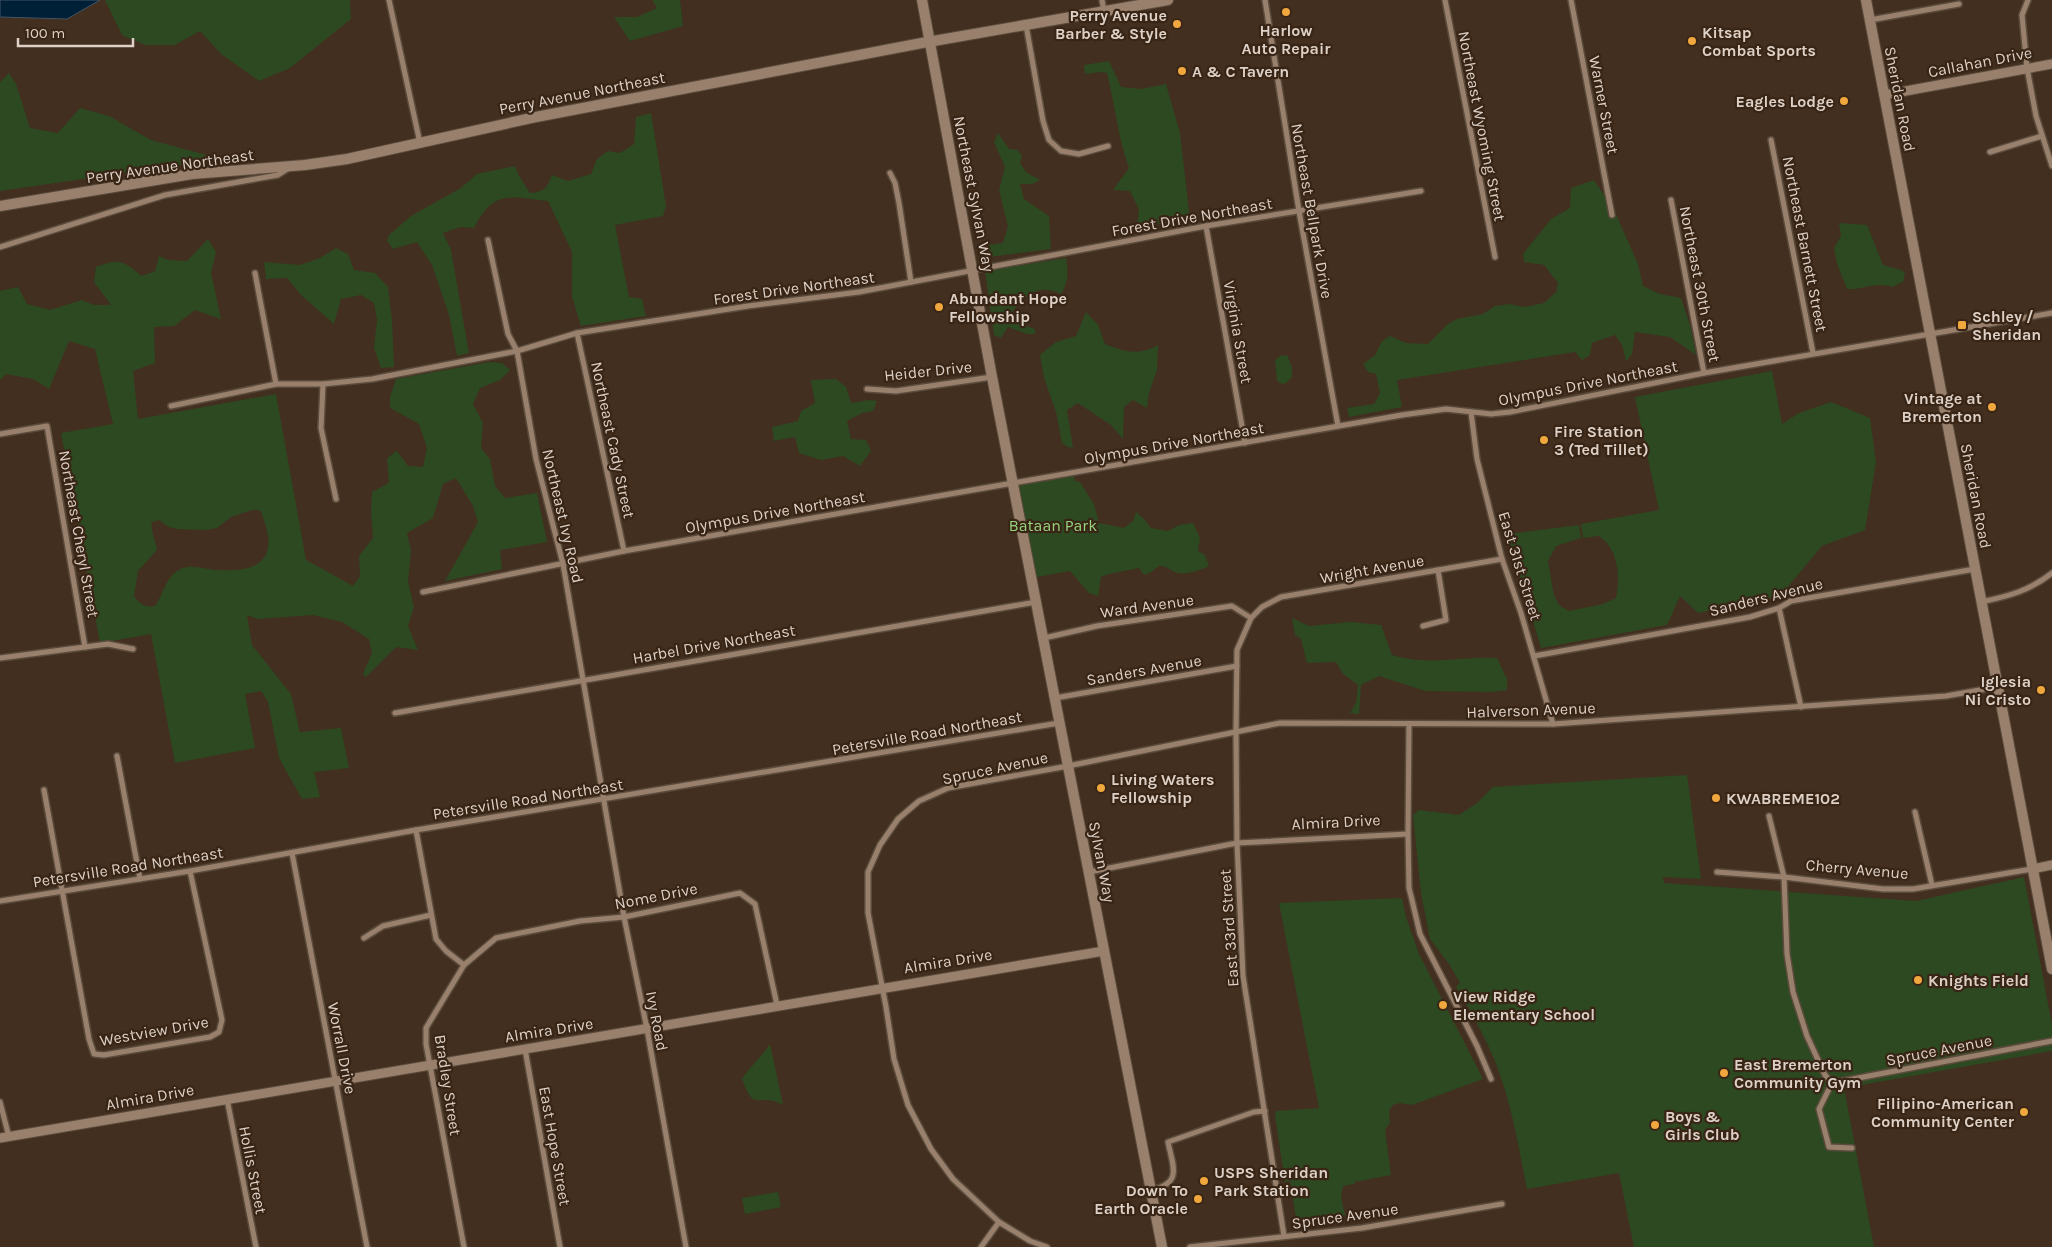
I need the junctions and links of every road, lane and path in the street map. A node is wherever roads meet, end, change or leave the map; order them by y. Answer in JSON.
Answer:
{"nodes":[{"id":1,"x":389,"y":0,"type":"edge"},
{"id":2,"x":922,"y":0,"type":"edge"},
{"id":3,"x":1102,"y":0,"type":"edge"},
{"id":4,"x":1168,"y":0,"type":"edge"},
{"id":5,"x":1265,"y":0,"type":"edge"},
{"id":6,"x":1445,"y":0,"type":"edge"},
{"id":7,"x":1571,"y":0,"type":"edge"},
{"id":8,"x":1866,"y":0,"type":"edge"},
{"id":9,"x":2028,"y":0,"type":"edge"},
{"id":10,"x":1959,"y":4,"type":"dead end"},
{"id":11,"x":1104,"y":11,"type":"junction"},
{"id":12,"x":1870,"y":20,"type":"junction"},
{"id":13,"x":1026,"y":25,"type":"junction"},
{"id":14,"x":930,"y":42,"type":"junction"},
{"id":15,"x":2052,"y":64,"type":"edge"},
{"id":16,"x":2027,"y":68,"type":"junction"},
{"id":17,"x":1884,"y":95,"type":"junction"},
{"id":18,"x":2042,"y":136,"type":"junction"},
{"id":19,"x":1771,"y":140,"type":"dead end"},
{"id":20,"x":420,"y":143,"type":"junction"},
{"id":21,"x":1108,"y":146,"type":"dead end"},
{"id":22,"x":1990,"y":152,"type":"dead end"},
{"id":23,"x":291,"y":166,"type":"junction"},
{"id":24,"x":2052,"y":166,"type":"edge"},
{"id":25,"x":890,"y":172,"type":"dead end"},
{"id":26,"x":1421,"y":191,"type":"dead end"},
{"id":27,"x":1671,"y":200,"type":"dead end"},
{"id":28,"x":0,"y":206,"type":"edge"},
{"id":29,"x":1298,"y":211,"type":"junction"},
{"id":30,"x":1612,"y":215,"type":"dead end"},
{"id":31,"x":1206,"y":226,"type":"junction"},
{"id":32,"x":488,"y":240,"type":"dead end"},
{"id":33,"x":0,"y":247,"type":"edge"},
{"id":34,"x":1495,"y":257,"type":"dead end"},
{"id":35,"x":973,"y":269,"type":"junction"},
{"id":36,"x":255,"y":273,"type":"dead end"},
{"id":37,"x":911,"y":282,"type":"junction"},
{"id":38,"x":2052,"y":313,"type":"edge"},
{"id":39,"x":577,"y":333,"type":"junction"},
{"id":40,"x":1930,"y":334,"type":"junction"},
{"id":41,"x":517,"y":352,"type":"junction"},
{"id":42,"x":1813,"y":353,"type":"junction"},
{"id":43,"x":1704,"y":373,"type":"junction"},
{"id":44,"x":992,"y":377,"type":"junction"},
{"id":45,"x":276,"y":384,"type":"junction"},
{"id":46,"x":323,"y":384,"type":"junction"},
{"id":47,"x":867,"y":389,"type":"dead end"},
{"id":48,"x":171,"y":406,"type":"dead end"},
{"id":49,"x":1470,"y":412,"type":"junction"},
{"id":50,"x":1338,"y":426,"type":"junction"},
{"id":51,"x":0,"y":434,"type":"edge"},
{"id":52,"x":1245,"y":443,"type":"junction"},
{"id":53,"x":1013,"y":482,"type":"junction"},
{"id":54,"x":336,"y":500,"type":"dead end"},
{"id":55,"x":624,"y":551,"type":"junction"},
{"id":56,"x":1502,"y":559,"type":"junction"},
{"id":57,"x":563,"y":564,"type":"junction"},
{"id":58,"x":1974,"y":569,"type":"junction"},
{"id":59,"x":1438,"y":570,"type":"junction"},
{"id":60,"x":2052,"y":573,"type":"edge"},
{"id":61,"x":423,"y":592,"type":"dead end"},
{"id":62,"x":1036,"y":602,"type":"junction"},
{"id":63,"x":1981,"y":602,"type":"junction"},
{"id":64,"x":1779,"y":608,"type":"junction"},
{"id":65,"x":1251,"y":618,"type":"junction"},
{"id":66,"x":1423,"y":626,"type":"dead end"},
{"id":67,"x":1044,"y":638,"type":"junction"},
{"id":68,"x":85,"y":647,"type":"junction"},
{"id":69,"x":133,"y":649,"type":"dead end"},
{"id":70,"x":1534,"y":656,"type":"junction"},
{"id":71,"x":0,"y":658,"type":"edge"},
{"id":72,"x":1237,"y":666,"type":"junction"},
{"id":73,"x":583,"y":679,"type":"junction"},
{"id":74,"x":1997,"y":687,"type":"junction"},
{"id":75,"x":1055,"y":698,"type":"junction"},
{"id":76,"x":1801,"y":707,"type":"junction"},
{"id":77,"x":396,"y":713,"type":"dead end"},
{"id":78,"x":1060,"y":723,"type":"junction"},
{"id":79,"x":1553,"y":724,"type":"junction"},
{"id":80,"x":1409,"y":725,"type":"junction"},
{"id":81,"x":1236,"y":732,"type":"junction"},
{"id":82,"x":117,"y":756,"type":"dead end"},
{"id":83,"x":1068,"y":766,"type":"junction"},
{"id":84,"x":44,"y":790,"type":"dead end"},
{"id":85,"x":604,"y":800,"type":"junction"},
{"id":86,"x":1915,"y":812,"type":"dead end"},
{"id":87,"x":1769,"y":816,"type":"dead end"},
{"id":88,"x":416,"y":830,"type":"junction"},
{"id":89,"x":1408,"y":834,"type":"junction"},
{"id":90,"x":1237,"y":843,"type":"junction"},
{"id":91,"x":292,"y":853,"type":"junction"},
{"id":92,"x":2052,"y":865,"type":"edge"},
{"id":93,"x":2032,"y":869,"type":"junction"},
{"id":94,"x":190,"y":870,"type":"junction"},
{"id":95,"x":1089,"y":872,"type":"junction"},
{"id":96,"x":1717,"y":872,"type":"dead end"},
{"id":97,"x":1784,"y":877,"type":"junction"},
{"id":98,"x":140,"y":879,"type":"junction"},
{"id":99,"x":1932,"y":885,"type":"junction"},
{"id":100,"x":63,"y":891,"type":"junction"},
{"id":101,"x":0,"y":901,"type":"edge"},
{"id":102,"x":432,"y":914,"type":"junction"},
{"id":103,"x":624,"y":917,"type":"junction"},
{"id":104,"x":364,"y":938,"type":"dead end"},
{"id":105,"x":1104,"y":951,"type":"junction"},
{"id":106,"x":464,"y":965,"type":"junction"},
{"id":107,"x":2052,"y":969,"type":"edge"},
{"id":108,"x":882,"y":988,"type":"junction"},
{"id":109,"x":778,"y":1005,"type":"junction"},
{"id":110,"x":647,"y":1029,"type":"junction"},
{"id":111,"x":2052,"y":1041,"type":"edge"},
{"id":112,"x":525,"y":1049,"type":"junction"},
{"id":113,"x":430,"y":1066,"type":"junction"},
{"id":114,"x":1490,"y":1079,"type":"dead end"},
{"id":115,"x":336,"y":1082,"type":"junction"},
{"id":116,"x":1832,"y":1083,"type":"junction"},
{"id":117,"x":226,"y":1099,"type":"junction"},
{"id":118,"x":0,"y":1102,"type":"edge"},
{"id":119,"x":1266,"y":1111,"type":"junction"},
{"id":120,"x":4,"y":1138,"type":"edge"},
{"id":121,"x":1852,"y":1148,"type":"dead end"},
{"id":122,"x":1151,"y":1190,"type":"junction"},
{"id":123,"x":1502,"y":1204,"type":"dead end"},
{"id":124,"x":999,"y":1222,"type":"junction"},
{"id":125,"x":1284,"y":1236,"type":"junction"},
{"id":126,"x":256,"y":1247,"type":"edge"},
{"id":127,"x":367,"y":1247,"type":"edge"},
{"id":128,"x":464,"y":1247,"type":"edge"},
{"id":129,"x":560,"y":1247,"type":"edge"},
{"id":130,"x":686,"y":1247,"type":"edge"},
{"id":131,"x":981,"y":1247,"type":"edge"},
{"id":132,"x":1047,"y":1247,"type":"edge"},
{"id":133,"x":1162,"y":1247,"type":"edge"},
{"id":134,"x":1190,"y":1247,"type":"edge"}],
"edges":[{"from":1,"to":20,"type":"street"},
{"from":2,"to":14,"type":"main road","name":"Northeast Sylvan Way"},
{"from":3,"to":11,"type":"street"},
{"from":4,"to":11,"type":"main road","name":"Perry Avenue Northeast"},
{"from":5,"to":29,"type":"street","name":"Northeast Bellpark Drive"},
{"from":6,"to":34,"type":"street","name":"Northeast Wyoming Street"},
{"from":7,"to":30,"type":"street","name":"Warner Street"},
{"from":8,"to":12,"type":"main road","name":"Sheridan Road"},
{"from":9,"to":16,"type":"street"},
{"from":10,"to":12,"type":"street"},
{"from":11,"to":13,"type":"main road","name":"Perry Avenue Northeast"},
{"from":12,"to":17,"type":"main road","name":"Sheridan Road"},
{"from":13,"to":14,"type":"main road","name":"Perry Avenue Northeast"},
{"from":13,"to":21,"type":"street"},
{"from":14,"to":20,"type":"main road","name":"Perry Avenue Northeast"},
{"from":14,"to":35,"type":"main road","name":"Northeast Sylvan Way"},
{"from":15,"to":16,"type":"street","name":"Callahan Drive"},
{"from":16,"to":17,"type":"street","name":"Callahan Drive"},
{"from":16,"to":18,"type":"street"},
{"from":17,"to":40,"type":"main road","name":"Sheridan Road"},
{"from":18,"to":22,"type":"street"},
{"from":18,"to":24,"type":"street"},
{"from":19,"to":42,"type":"street","name":"Northeast Barnett Street"},
{"from":20,"to":23,"type":"main road","name":"Perry Avenue Northeast"},
{"from":23,"to":28,"type":"main road","name":"Perry Avenue Northeast"},
{"from":23,"to":33,"type":"street"},
{"from":25,"to":37,"type":"street"},
{"from":26,"to":29,"type":"street","name":"Forest Drive Northeast"},
{"from":27,"to":43,"type":"street","name":"Northeast 30th Street"},
{"from":29,"to":31,"type":"street","name":"Forest Drive Northeast"},
{"from":29,"to":50,"type":"street","name":"Northeast Bellpark Drive"},
{"from":31,"to":35,"type":"street","name":"Forest Drive Northeast"},
{"from":31,"to":52,"type":"street","name":"Virginia Street"},
{"from":32,"to":41,"type":"street","name":"Northeast Ivy Road"},
{"from":35,"to":37,"type":"street","name":"Forest Drive Northeast"},
{"from":35,"to":44,"type":"main road","name":"Northeast Sylvan Way"},
{"from":36,"to":45,"type":"street"},
{"from":37,"to":39,"type":"street","name":"Forest Drive Northeast"},
{"from":38,"to":40,"type":"street","name":"Olympus Drive Northeast"},
{"from":39,"to":41,"type":"street","name":"Forest Drive Northeast"},
{"from":39,"to":55,"type":"street","name":"Northeast Cady Street"},
{"from":40,"to":42,"type":"street","name":"Olympus Drive Northeast"},
{"from":40,"to":58,"type":"main road","name":"Sheridan Road"},
{"from":41,"to":46,"type":"street","name":"Forest Drive Northeast"},
{"from":41,"to":57,"type":"street","name":"Northeast Ivy Road"},
{"from":42,"to":43,"type":"street","name":"Olympus Drive Northeast"},
{"from":43,"to":49,"type":"street","name":"Olympus Drive Northeast"},
{"from":44,"to":47,"type":"street","name":"Heider Drive"},
{"from":44,"to":53,"type":"main road","name":"Northeast Sylvan Way"},
{"from":45,"to":46,"type":"street","name":"Forest Drive Northeast"},
{"from":45,"to":48,"type":"street","name":"Forest Drive Northeast"},
{"from":46,"to":54,"type":"street"},
{"from":49,"to":50,"type":"street","name":"Olympus Drive Northeast"},
{"from":49,"to":56,"type":"street","name":"East 31st Street"},
{"from":50,"to":52,"type":"street","name":"Olympus Drive Northeast"},
{"from":51,"to":68,"type":"street","name":"Northeast Cheryl Street"},
{"from":52,"to":53,"type":"street","name":"Olympus Drive Northeast"},
{"from":53,"to":55,"type":"street","name":"Olympus Drive Northeast"},
{"from":53,"to":62,"type":"main road","name":"Sylvan Way"},
{"from":55,"to":57,"type":"street","name":"Olympus Drive Northeast"},
{"from":56,"to":59,"type":"street","name":"Wright Avenue"},
{"from":56,"to":70,"type":"street","name":"East 31st Street"},
{"from":57,"to":61,"type":"street","name":"Olympus Drive Northeast"},
{"from":57,"to":73,"type":"street","name":"Northeast Ivy Road"},
{"from":58,"to":63,"type":"main road","name":"Sheridan Road"},
{"from":58,"to":64,"type":"street","name":"Sanders Avenue"},
{"from":59,"to":65,"type":"street","name":"Wright Avenue"},
{"from":59,"to":66,"type":"street"},
{"from":60,"to":63,"type":"street"},
{"from":62,"to":67,"type":"main road","name":"Sylvan Way"},
{"from":62,"to":73,"type":"street","name":"Harbel Drive Northeast"},
{"from":63,"to":74,"type":"main road","name":"Sheridan Road"},
{"from":64,"to":70,"type":"street","name":"Sanders Avenue"},
{"from":64,"to":76,"type":"street"},
{"from":65,"to":67,"type":"street","name":"Ward Avenue"},
{"from":65,"to":72,"type":"street","name":"East 33rd Street"},
{"from":67,"to":75,"type":"main road","name":"Sylvan Way"},
{"from":68,"to":69,"type":"street"},
{"from":68,"to":71,"type":"street"},
{"from":70,"to":79,"type":"street","name":"East 31st Street"},
{"from":72,"to":75,"type":"street","name":"Sanders Avenue"},
{"from":72,"to":81,"type":"street","name":"East 33rd Street"},
{"from":73,"to":77,"type":"street","name":"Harbel Drive Northeast"},
{"from":73,"to":85,"type":"street","name":"Northeast Ivy Road"},
{"from":74,"to":76,"type":"street","name":"Halverson Avenue"},
{"from":74,"to":93,"type":"main road","name":"Sheridan Road"},
{"from":75,"to":78,"type":"main road","name":"Sylvan Way"},
{"from":76,"to":79,"type":"street","name":"Halverson Avenue"},
{"from":78,"to":83,"type":"main road","name":"Sylvan Way"},
{"from":78,"to":85,"type":"street","name":"Petersville Road Northeast"},
{"from":79,"to":80,"type":"street","name":"Halverson Avenue"},
{"from":80,"to":81,"type":"street","name":"Halverson Avenue"},
{"from":80,"to":89,"type":"street"},
{"from":81,"to":83,"type":"street","name":"Halverson Avenue"},
{"from":81,"to":90,"type":"street","name":"East 33rd Street"},
{"from":82,"to":98,"type":"street"},
{"from":83,"to":95,"type":"main road","name":"Sylvan Way"},
{"from":83,"to":108,"type":"street","name":"Spruce Avenue"},
{"from":84,"to":100,"type":"street"},
{"from":85,"to":88,"type":"street","name":"Petersville Road Northeast"},
{"from":85,"to":103,"type":"street","name":"Ivy Road"},
{"from":86,"to":99,"type":"street"},
{"from":87,"to":97,"type":"street"},
{"from":88,"to":91,"type":"street","name":"Petersville Road Northeast"},
{"from":88,"to":102,"type":"street"},
{"from":89,"to":90,"type":"street","name":"Almira Drive"},
{"from":89,"to":114,"type":"street"},
{"from":90,"to":95,"type":"street","name":"Almira Drive"},
{"from":90,"to":119,"type":"street","name":"East 33rd Street"},
{"from":91,"to":94,"type":"street","name":"Petersville Road Northeast"},
{"from":91,"to":115,"type":"street","name":"Worrall Drive"},
{"from":92,"to":93,"type":"street","name":"Cherry Avenue"},
{"from":93,"to":99,"type":"street","name":"Cherry Avenue"},
{"from":93,"to":107,"type":"main road","name":"Sheridan Road"},
{"from":94,"to":98,"type":"street","name":"Petersville Road Northeast"},
{"from":94,"to":100,"type":"street","name":"Westview Drive"},
{"from":95,"to":105,"type":"main road","name":"Sylvan Way"},
{"from":96,"to":97,"type":"street","name":"Cherry Avenue"},
{"from":97,"to":99,"type":"street","name":"Cherry Avenue"},
{"from":97,"to":116,"type":"street"},
{"from":98,"to":100,"type":"street","name":"Petersville Road Northeast"},
{"from":100,"to":101,"type":"street","name":"Petersville Road Northeast"},
{"from":102,"to":104,"type":"street"},
{"from":102,"to":106,"type":"street"},
{"from":103,"to":106,"type":"street","name":"Nome Drive"},
{"from":103,"to":109,"type":"street","name":"Nome Drive"},
{"from":103,"to":110,"type":"street","name":"Ivy Road"},
{"from":105,"to":108,"type":"street","name":"Almira Drive"},
{"from":105,"to":122,"type":"main road","name":"Sylvan Way"},
{"from":106,"to":113,"type":"street","name":"Bradley Street"},
{"from":108,"to":109,"type":"street","name":"Almira Drive"},
{"from":108,"to":124,"type":"street","name":"Spruce Avenue"},
{"from":109,"to":110,"type":"street","name":"Almira Drive"},
{"from":110,"to":112,"type":"street","name":"Almira Drive"},
{"from":110,"to":130,"type":"street","name":"Ivy Road"},
{"from":111,"to":116,"type":"street","name":"Spruce Avenue"},
{"from":112,"to":113,"type":"street","name":"Almira Drive"},
{"from":112,"to":129,"type":"street","name":"East Hope Street"},
{"from":113,"to":115,"type":"street","name":"Almira Drive"},
{"from":113,"to":128,"type":"street","name":"Bradley Street"},
{"from":115,"to":117,"type":"street","name":"Almira Drive"},
{"from":115,"to":127,"type":"street","name":"Worrall Drive"},
{"from":116,"to":121,"type":"street"},
{"from":117,"to":120,"type":"street","name":"Almira Drive"},
{"from":117,"to":126,"type":"street","name":"Hollis Street"},
{"from":118,"to":120,"type":"street"},
{"from":119,"to":122,"type":"street"},
{"from":119,"to":125,"type":"street","name":"East 33rd Street"},
{"from":122,"to":133,"type":"main road","name":"Sylvan Way"},
{"from":123,"to":125,"type":"street","name":"Spruce Avenue"},
{"from":124,"to":131,"type":"street"},
{"from":124,"to":132,"type":"street","name":"Spruce Avenue"},
{"from":125,"to":134,"type":"street","name":"Spruce Avenue"}]}
